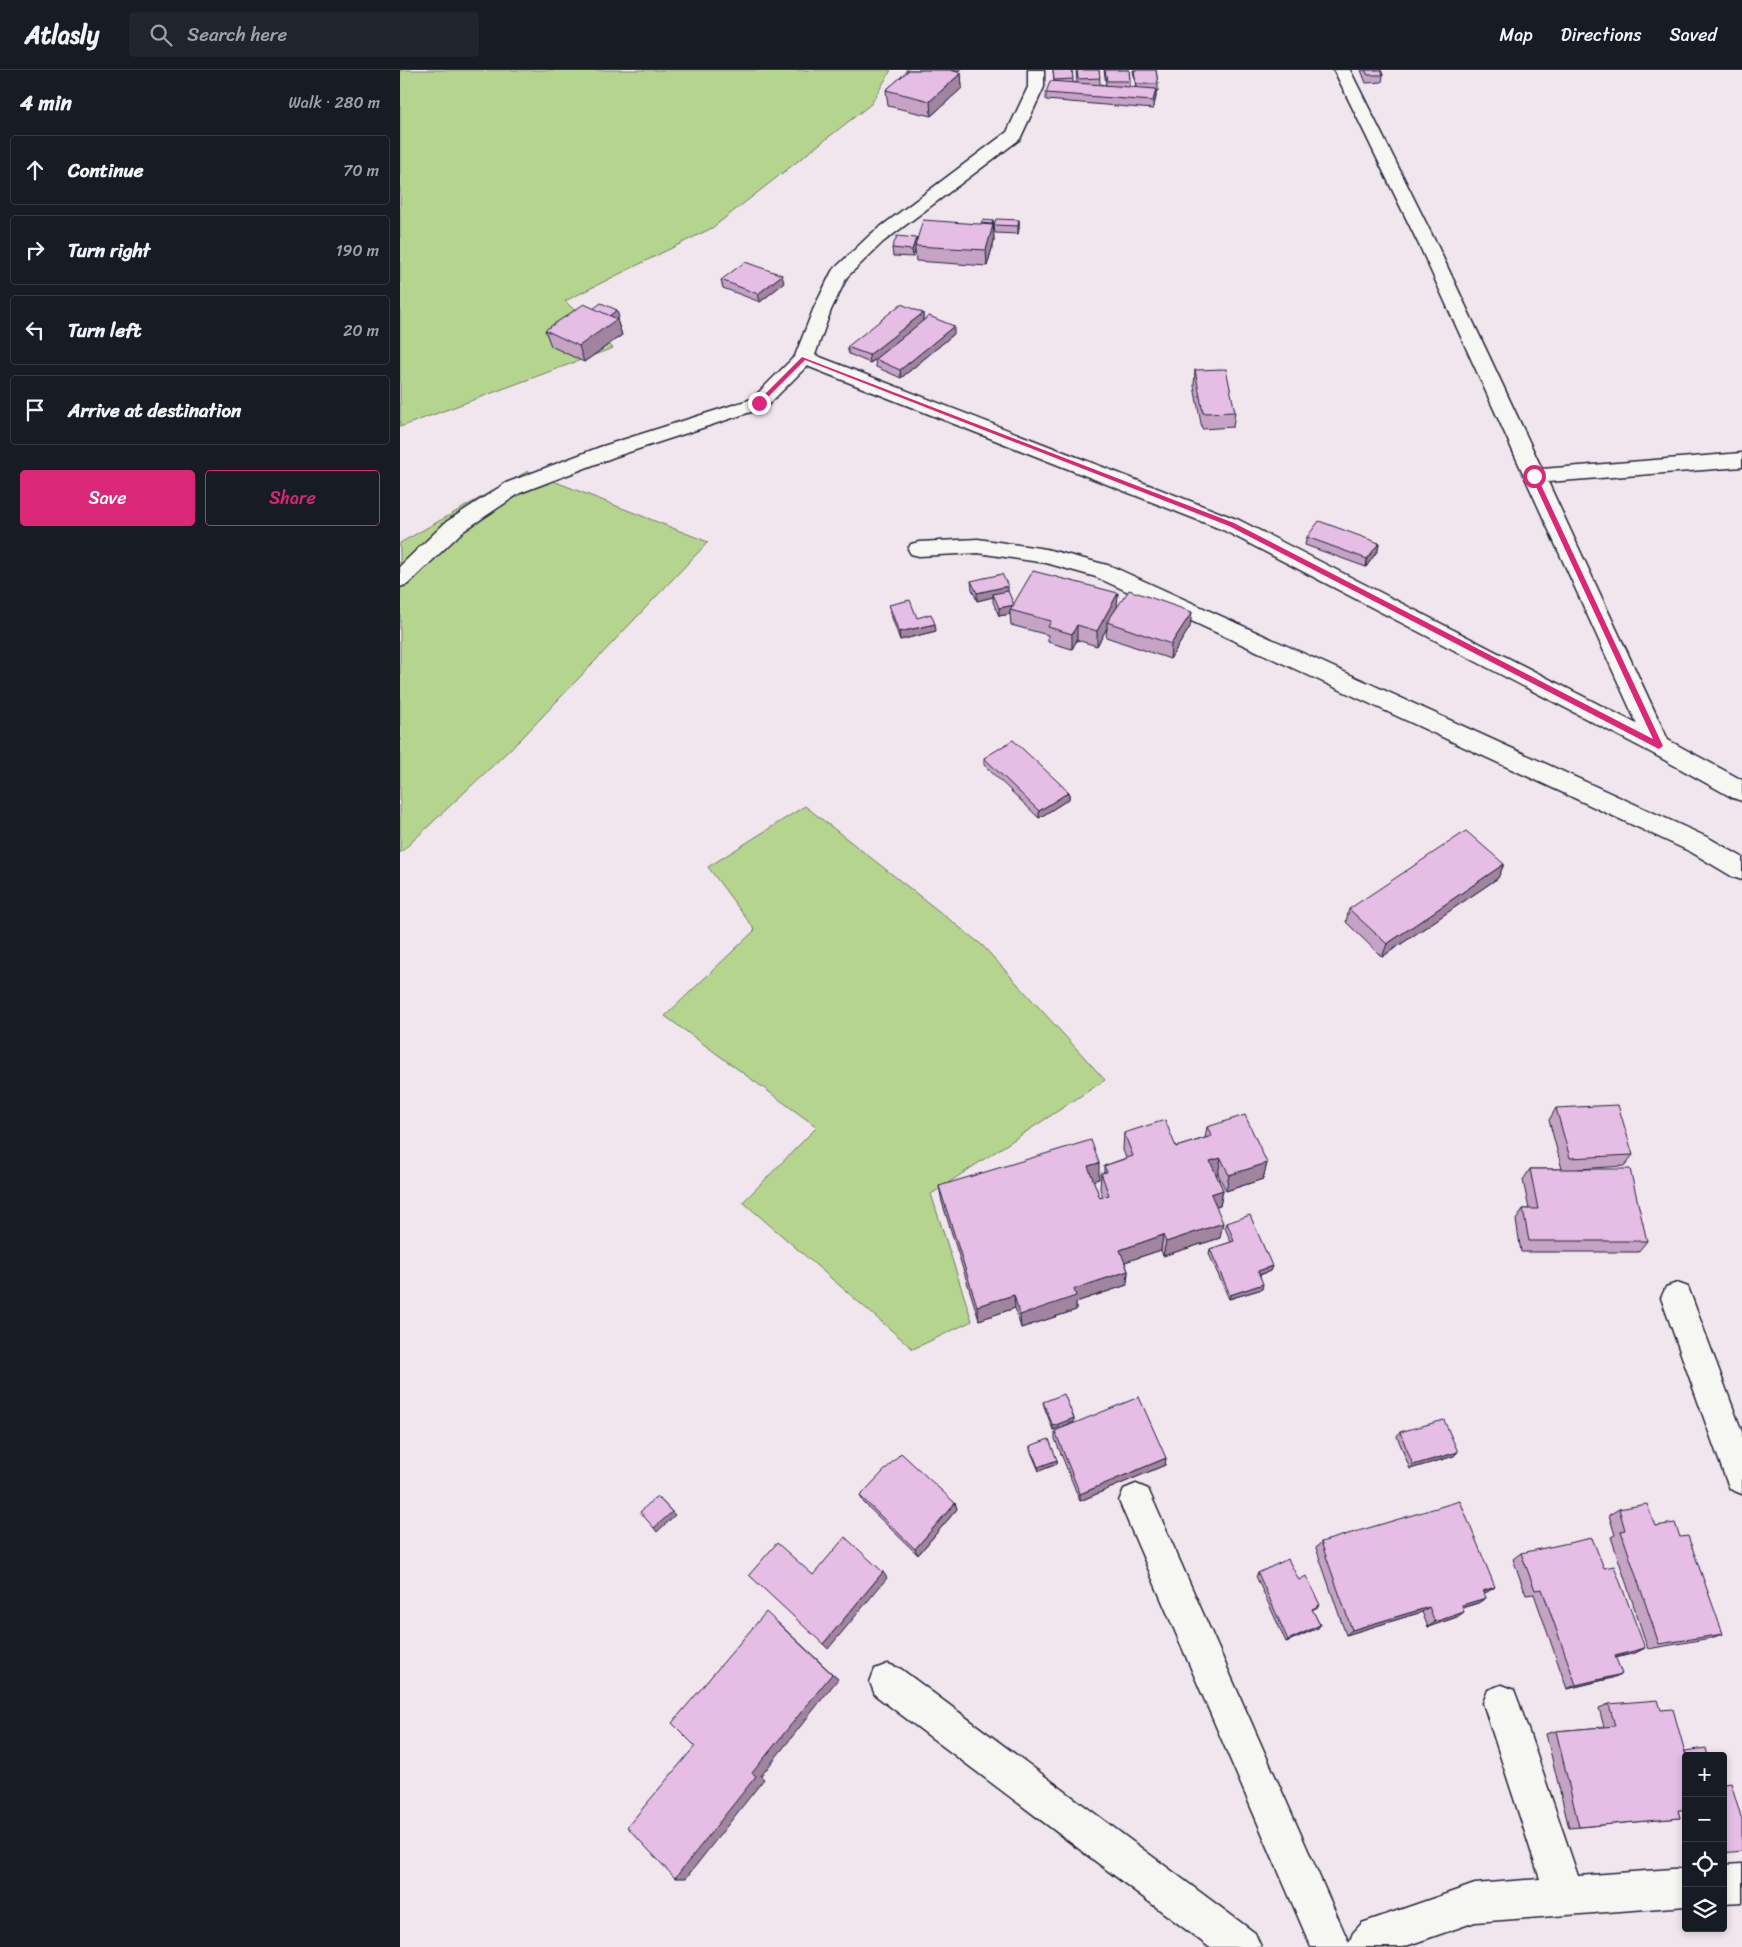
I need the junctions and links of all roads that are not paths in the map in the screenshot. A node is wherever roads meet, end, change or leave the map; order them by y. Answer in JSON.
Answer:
{"nodes":[{"id":1,"x":1036,"y":70,"type":"edge"},
{"id":2,"x":1342,"y":70,"type":"edge"},
{"id":3,"x":804,"y":358,"type":"junction"},
{"id":4,"x":1742,"y":460,"type":"edge"},
{"id":5,"x":1534,"y":476,"type":"junction"},
{"id":6,"x":920,"y":549,"type":"dead end"},
{"id":7,"x":400,"y":579,"type":"edge"},
{"id":8,"x":1659,"y":746,"type":"junction"},
{"id":9,"x":1742,"y":791,"type":"edge"},
{"id":10,"x":1742,"y":870,"type":"edge"},
{"id":11,"x":1677,"y":1298,"type":"dead end"},
{"id":12,"x":1742,"y":1477,"type":"edge"},
{"id":13,"x":1136,"y":1501,"type":"dead end"},
{"id":14,"x":888,"y":1682,"type":"dead end"},
{"id":15,"x":1501,"y":1703,"type":"dead end"},
{"id":16,"x":1742,"y":1883,"type":"edge"},
{"id":17,"x":1727,"y":1884,"type":"edge"},
{"id":18,"x":1682,"y":1887,"type":"edge"},
{"id":19,"x":1564,"y":1895,"type":"junction"},
{"id":20,"x":1240,"y":1947,"type":"edge"},
{"id":21,"x":1331,"y":1947,"type":"edge"},
{"id":22,"x":1368,"y":1947,"type":"edge"}],
"edges":[{"from":1,"to":3,"type":"street"},
{"from":2,"to":5,"type":"street"},
{"from":3,"to":7,"type":"street"},
{"from":3,"to":8,"type":"street"},
{"from":4,"to":5,"type":"street"},
{"from":5,"to":8,"type":"street"},
{"from":6,"to":10,"type":"street"},
{"from":8,"to":9,"type":"street"},
{"from":11,"to":12,"type":"street"},
{"from":13,"to":21,"type":"street"},
{"from":14,"to":20,"type":"street"},
{"from":15,"to":19,"type":"street"},
{"from":16,"to":17,"type":"street"},
{"from":18,"to":19,"type":"street"},
{"from":19,"to":22,"type":"street"}]}
